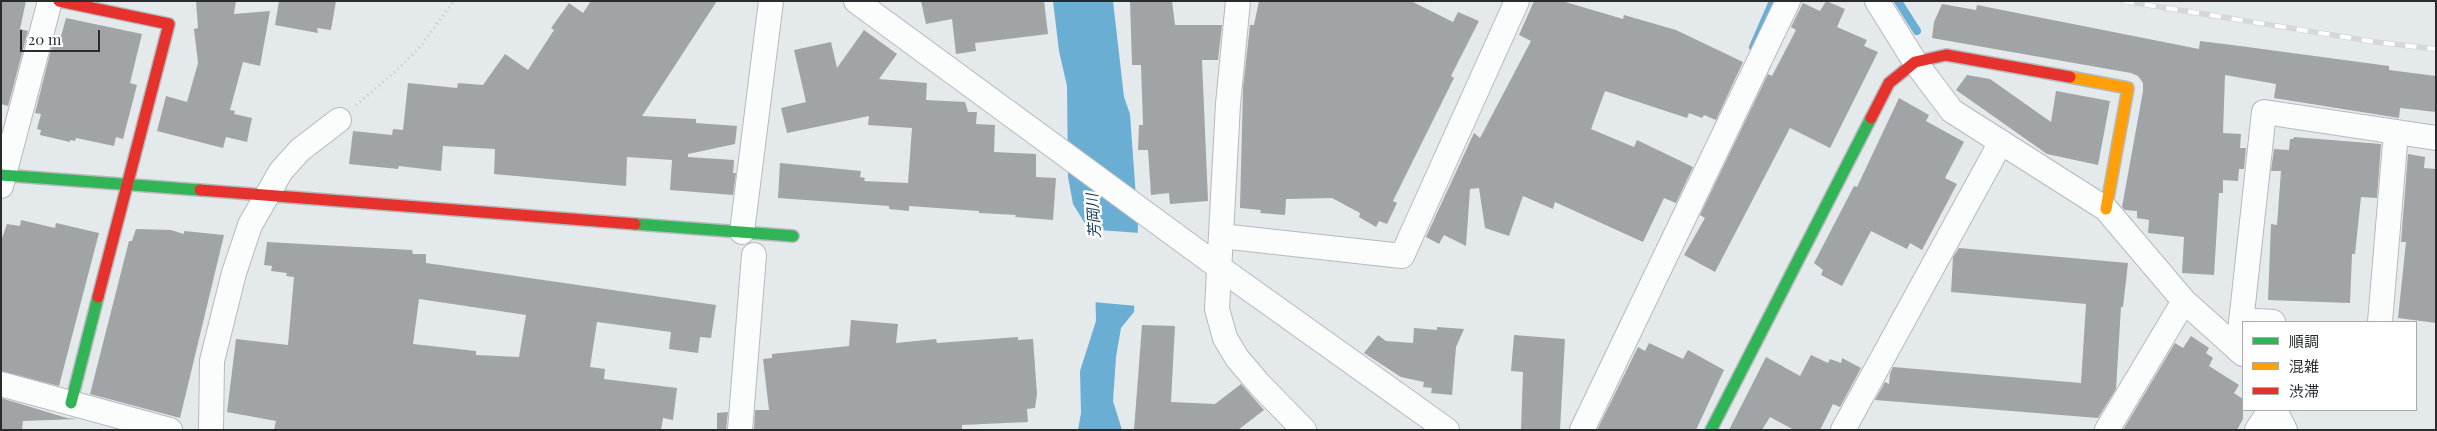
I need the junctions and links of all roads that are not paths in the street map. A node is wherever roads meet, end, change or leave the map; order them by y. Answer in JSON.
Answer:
{"nodes":[{"id":1,"x":50,"y":1,"type":"edge"},
{"id":2,"x":59,"y":1,"type":"edge"},
{"id":3,"x":771,"y":1,"type":"edge"},
{"id":4,"x":856,"y":1,"type":"edge"},
{"id":5,"x":1238,"y":1,"type":"edge"},
{"id":6,"x":1517,"y":1,"type":"edge"},
{"id":7,"x":1788,"y":1,"type":"edge"},
{"id":8,"x":1877,"y":1,"type":"edge"},
{"id":9,"x":1915,"y":62,"type":"junction"},
{"id":10,"x":339,"y":120,"type":"road end"},
{"id":11,"x":2396,"y":132,"type":"junction"},
{"id":12,"x":2436,"y":138,"type":"edge"},
{"id":13,"x":2001,"y":142,"type":"junction"},
{"id":14,"x":2,"y":179,"type":"edge"},
{"id":15,"x":128,"y":185,"type":"junction"},
{"id":16,"x":267,"y":196,"type":"junction"},
{"id":17,"x":2106,"y":208,"type":"junction"},
{"id":18,"x":742,"y":232,"type":"junction"},
{"id":19,"x":793,"y":236,"type":"dead end"},
{"id":20,"x":1221,"y":236,"type":"junction"},
{"id":21,"x":754,"y":255,"type":"joint"},
{"id":22,"x":1220,"y":268,"type":"junction"},
{"id":23,"x":2184,"y":301,"type":"junction"},
{"id":24,"x":2241,"y":320,"type":"junction"},
{"id":25,"x":2257,"y":321,"type":"edge"},
{"id":26,"x":2380,"y":321,"type":"edge"},
{"id":27,"x":2241,"y":352,"type":"edge"},
{"id":28,"x":1,"y":384,"type":"edge"},
{"id":29,"x":71,"y":403,"type":"junction"},
{"id":30,"x":2269,"y":411,"type":"edge"},
{"id":31,"x":2276,"y":411,"type":"edge"},
{"id":32,"x":170,"y":430,"type":"edge"},
{"id":33,"x":212,"y":430,"type":"edge"},
{"id":34,"x":740,"y":430,"type":"edge"},
{"id":35,"x":1304,"y":430,"type":"edge"},
{"id":36,"x":1447,"y":430,"type":"edge"},
{"id":37,"x":1582,"y":430,"type":"edge"},
{"id":38,"x":1711,"y":430,"type":"edge"},
{"id":39,"x":1843,"y":430,"type":"edge"},
{"id":40,"x":2106,"y":430,"type":"edge"},
{"id":41,"x":2257,"y":430,"type":"edge"},
{"id":42,"x":2285,"y":430,"type":"edge"}],
"edges":[{"from":1,"to":14,"type":"street"},
{"from":2,"to":15,"type":"street"},
{"from":3,"to":18,"type":"street"},
{"from":4,"to":22,"type":"street"},
{"from":5,"to":20,"type":"street"},
{"from":6,"to":20,"type":"street"},
{"from":7,"to":37,"type":"street"},
{"from":8,"to":9,"type":"street"},
{"from":9,"to":13,"type":"street"},
{"from":9,"to":17,"type":"street"},
{"from":9,"to":38,"type":"street"},
{"from":10,"to":16,"type":"street"},
{"from":11,"to":12,"type":"street"},
{"from":11,"to":24,"type":"street"},
{"from":11,"to":26,"type":"street"},
{"from":13,"to":17,"type":"street"},
{"from":13,"to":39,"type":"street"},
{"from":14,"to":15,"type":"street"},
{"from":15,"to":16,"type":"street"},
{"from":15,"to":29,"type":"street"},
{"from":16,"to":18,"type":"street"},
{"from":16,"to":33,"type":"street"},
{"from":17,"to":23,"type":"street"},
{"from":18,"to":19,"type":"street"},
{"from":18,"to":21,"type":"street"},
{"from":20,"to":22,"type":"street"},
{"from":21,"to":34,"type":"street"},
{"from":22,"to":35,"type":"street"},
{"from":22,"to":36,"type":"street"},
{"from":23,"to":27,"type":"street"},
{"from":23,"to":40,"type":"street"},
{"from":24,"to":25,"type":"street"},
{"from":24,"to":27,"type":"street"},
{"from":28,"to":29,"type":"street"},
{"from":29,"to":32,"type":"street"},
{"from":30,"to":41,"type":"street"},
{"from":31,"to":42,"type":"street"}]}
